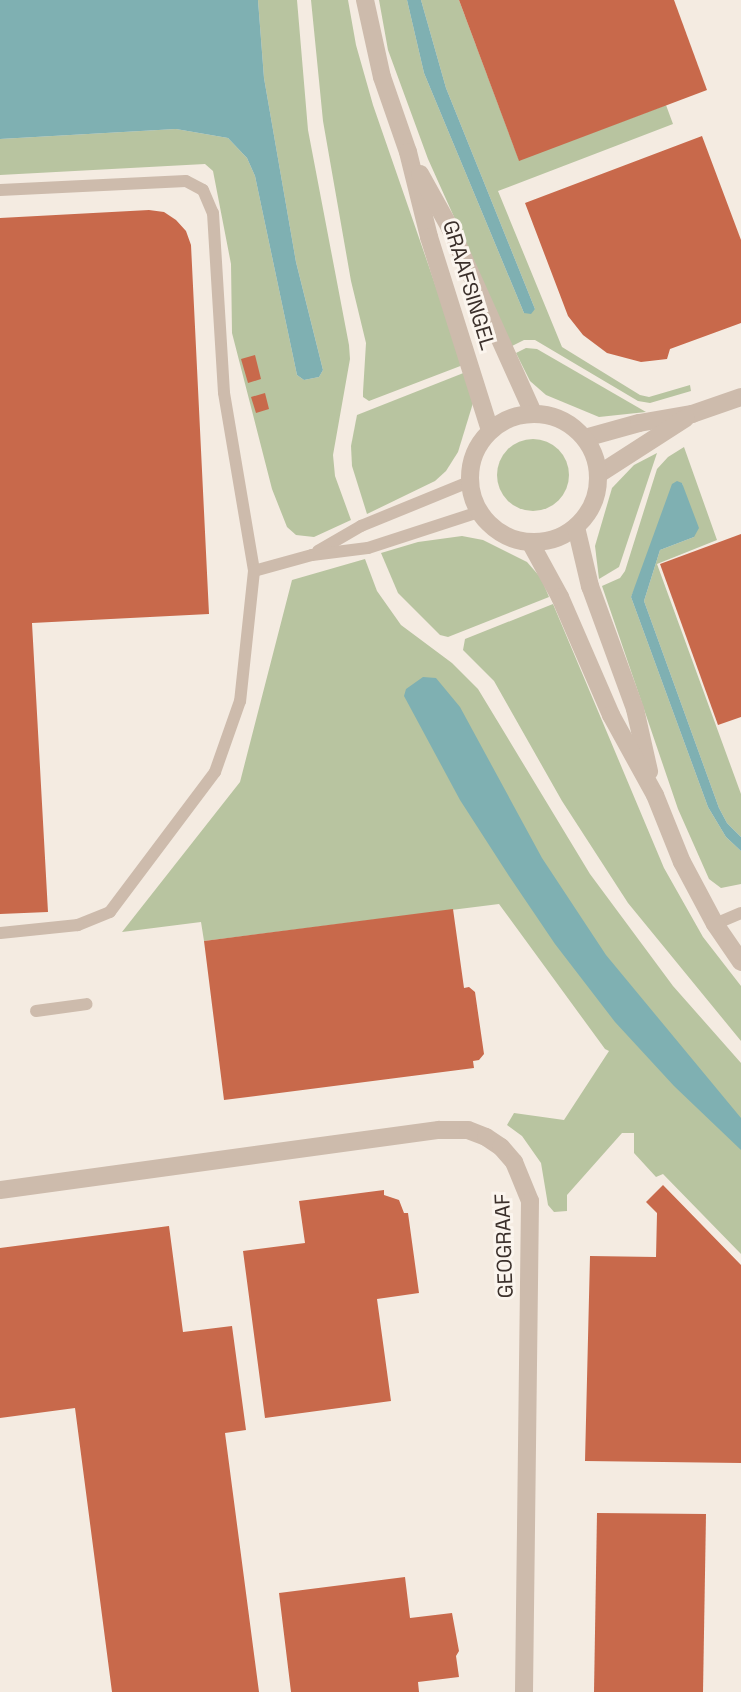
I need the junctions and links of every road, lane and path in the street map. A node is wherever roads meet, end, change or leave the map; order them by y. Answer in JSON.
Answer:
{"nodes":[{"id":1,"x":365,"y":0,"type":"edge"},
{"id":2,"x":408,"y":152,"type":"junction"},
{"id":3,"x":0,"y":190,"type":"edge"},
{"id":4,"x":741,"y":397,"type":"edge"},
{"id":5,"x":533,"y":413,"type":"junction"},
{"id":6,"x":692,"y":414,"type":"junction"},
{"id":7,"x":490,"y":430,"type":"junction"},
{"id":8,"x":585,"y":438,"type":"junction"},
{"id":9,"x":599,"y":474,"type":"junction"},
{"id":10,"x":470,"y":482,"type":"junction"},
{"id":11,"x":479,"y":512,"type":"junction"},
{"id":12,"x":576,"y":527,"type":"junction"},
{"id":13,"x":530,"y":542,"type":"junction"},
{"id":14,"x":312,"y":555,"type":"junction"},
{"id":15,"x":254,"y":571,"type":"junction"},
{"id":16,"x":655,"y":795,"type":"junction"},
{"id":17,"x":741,"y":913,"type":"edge"},
{"id":18,"x":715,"y":924,"type":"junction"},
{"id":19,"x":0,"y":933,"type":"edge"},
{"id":20,"x":741,"y":962,"type":"edge"},
{"id":21,"x":87,"y":1004,"type":"dead end"},
{"id":22,"x":36,"y":1010,"type":"dead end"},
{"id":23,"x":0,"y":1190,"type":"edge"},
{"id":24,"x":524,"y":1692,"type":"edge"}],
"edges":[{"from":1,"to":2,"type":"street","name":"GRAAFSINGEL"},
{"from":2,"to":5,"type":"street","name":"GRAAFSINGEL"},
{"from":2,"to":7,"type":"street","name":"GRAAFSINGEL"},
{"from":3,"to":15,"type":"lane"},
{"from":4,"to":6,"type":"street"},
{"from":5,"to":7,"type":"street"},
{"from":5,"to":8,"type":"street"},
{"from":6,"to":8,"type":"street"},
{"from":6,"to":9,"type":"street"},
{"from":7,"to":10,"type":"street"},
{"from":8,"to":9,"type":"street"},
{"from":9,"to":12,"type":"street"},
{"from":10,"to":11,"type":"street"},
{"from":10,"to":14,"type":"lane"},
{"from":11,"to":13,"type":"street"},
{"from":11,"to":14,"type":"lane"},
{"from":12,"to":13,"type":"street"},
{"from":12,"to":16,"type":"street"},
{"from":13,"to":16,"type":"street"},
{"from":14,"to":15,"type":"lane"},
{"from":15,"to":19,"type":"lane"},
{"from":16,"to":18,"type":"street"},
{"from":17,"to":18,"type":"lane"},
{"from":18,"to":20,"type":"street"},
{"from":21,"to":22,"type":"lane"},
{"from":23,"to":24,"type":"street","name":"GEOGRAAF"}]}
